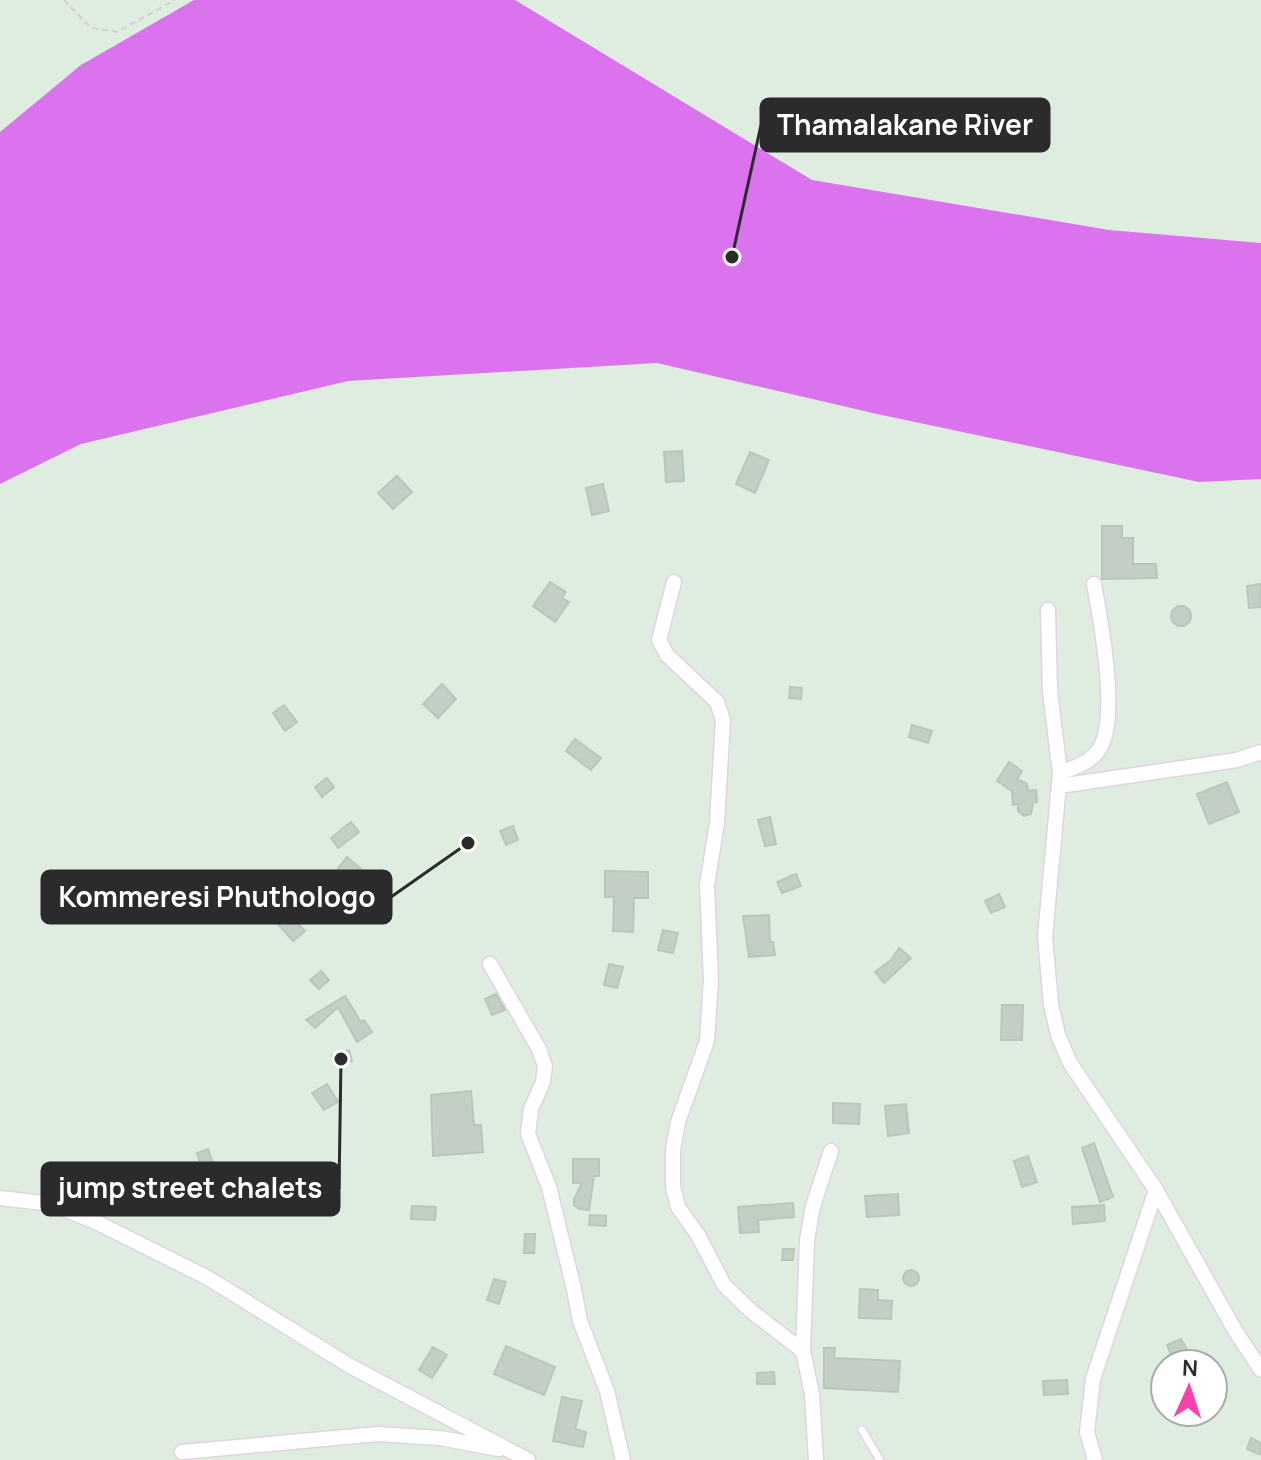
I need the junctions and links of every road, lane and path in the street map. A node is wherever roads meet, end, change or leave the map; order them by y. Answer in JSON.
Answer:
{"nodes":[{"id":1,"x":64,"y":0,"type":"edge"},
{"id":2,"x":175,"y":0,"type":"edge"},
{"id":3,"x":674,"y":582,"type":"dead end"},
{"id":4,"x":1094,"y":584,"type":"dead end"},
{"id":5,"x":1048,"y":610,"type":"dead end"},
{"id":6,"x":1261,"y":752,"type":"edge"},
{"id":7,"x":1060,"y":780,"type":"junction"},
{"id":8,"x":490,"y":964,"type":"dead end"},
{"id":9,"x":831,"y":1151,"type":"dead end"},
{"id":10,"x":1156,"y":1190,"type":"junction"},
{"id":11,"x":0,"y":1198,"type":"edge"},
{"id":12,"x":803,"y":1351,"type":"junction"},
{"id":13,"x":1261,"y":1370,"type":"edge"},
{"id":14,"x":862,"y":1430,"type":"dead end"},
{"id":15,"x":182,"y":1452,"type":"dead end"},
{"id":16,"x":522,"y":1456,"type":"edge"},
{"id":17,"x":623,"y":1460,"type":"edge"},
{"id":18,"x":816,"y":1460,"type":"edge"},
{"id":19,"x":880,"y":1460,"type":"edge"},
{"id":20,"x":1095,"y":1460,"type":"edge"}],
"edges":[{"from":1,"to":2,"type":"path"},
{"from":3,"to":12,"type":"street"},
{"from":4,"to":7,"type":"street"},
{"from":5,"to":7,"type":"street"},
{"from":6,"to":7,"type":"street"},
{"from":7,"to":10,"type":"street"},
{"from":8,"to":17,"type":"street"},
{"from":9,"to":12,"type":"street"},
{"from":10,"to":13,"type":"street"},
{"from":10,"to":20,"type":"street"},
{"from":11,"to":16,"type":"street"},
{"from":12,"to":18,"type":"street"},
{"from":14,"to":19,"type":"lane"},
{"from":15,"to":16,"type":"street"}]}
